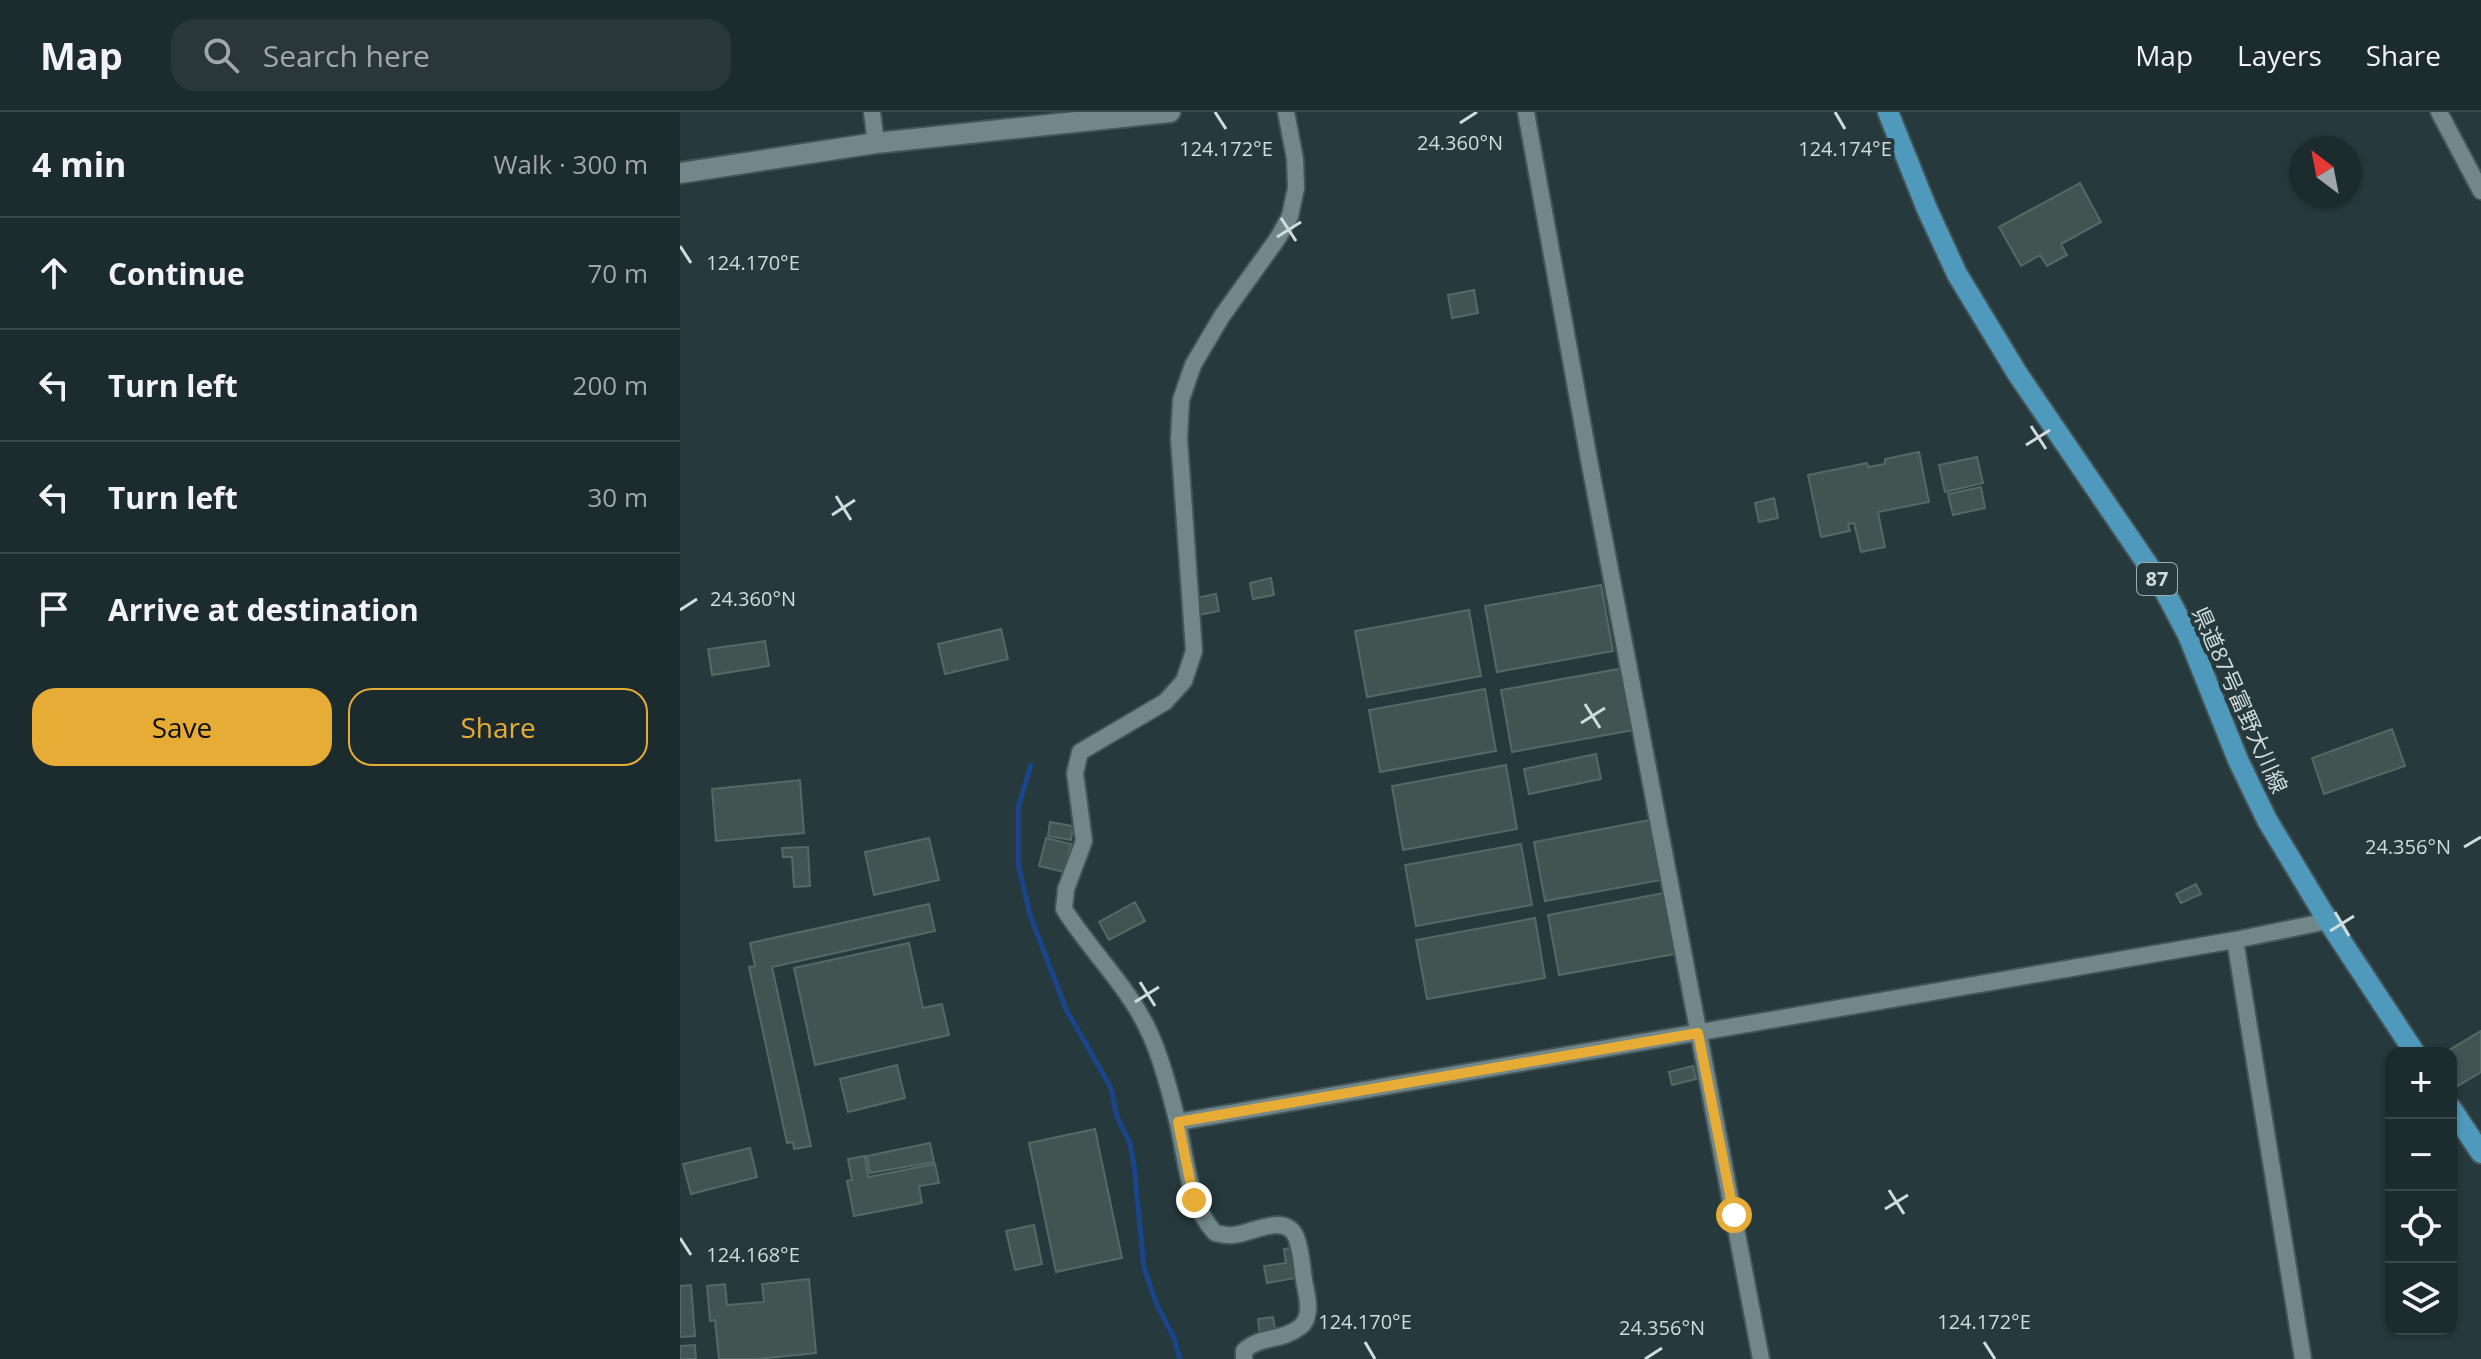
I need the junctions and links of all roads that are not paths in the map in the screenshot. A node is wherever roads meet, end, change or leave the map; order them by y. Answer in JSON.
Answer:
{"nodes":[{"id":1,"x":872,"y":112,"type":"edge"},
{"id":2,"x":1170,"y":112,"type":"edge"},
{"id":3,"x":1286,"y":112,"type":"edge"},
{"id":4,"x":1526,"y":112,"type":"edge"},
{"id":5,"x":1888,"y":112,"type":"edge"},
{"id":6,"x":2439,"y":112,"type":"edge"},
{"id":7,"x":1141,"y":114,"type":"edge"},
{"id":8,"x":876,"y":143,"type":"junction"},
{"id":9,"x":680,"y":173,"type":"edge"},
{"id":10,"x":2481,"y":191,"type":"edge"},
{"id":11,"x":2328,"y":921,"type":"junction"},
{"id":12,"x":2235,"y":940,"type":"junction"},
{"id":13,"x":1698,"y":1033,"type":"junction"},
{"id":14,"x":2411,"y":1047,"type":"edge"},
{"id":15,"x":2457,"y":1117,"type":"edge"},
{"id":16,"x":1178,"y":1122,"type":"junction"},
{"id":17,"x":2481,"y":1153,"type":"edge"},
{"id":18,"x":1244,"y":1359,"type":"edge"},
{"id":19,"x":1761,"y":1359,"type":"edge"},
{"id":20,"x":2303,"y":1359,"type":"edge"}],
"edges":[{"from":1,"to":8,"type":"street"},
{"from":2,"to":7,"type":"street"},
{"from":3,"to":16,"type":"street"},
{"from":4,"to":13,"type":"street"},
{"from":5,"to":11,"type":"main road","name":"県道87号富野大川線","number":"87"},
{"from":6,"to":10,"type":"street"},
{"from":7,"to":8,"type":"street"},
{"from":8,"to":9,"type":"street"},
{"from":11,"to":12,"type":"street"},
{"from":11,"to":14,"type":"main road","name":"県道87号富野大川線","number":"87"},
{"from":12,"to":13,"type":"street"},
{"from":12,"to":20,"type":"street"},
{"from":13,"to":16,"type":"street"},
{"from":13,"to":19,"type":"street"},
{"from":15,"to":17,"type":"main road"},
{"from":16,"to":18,"type":"street"}]}
